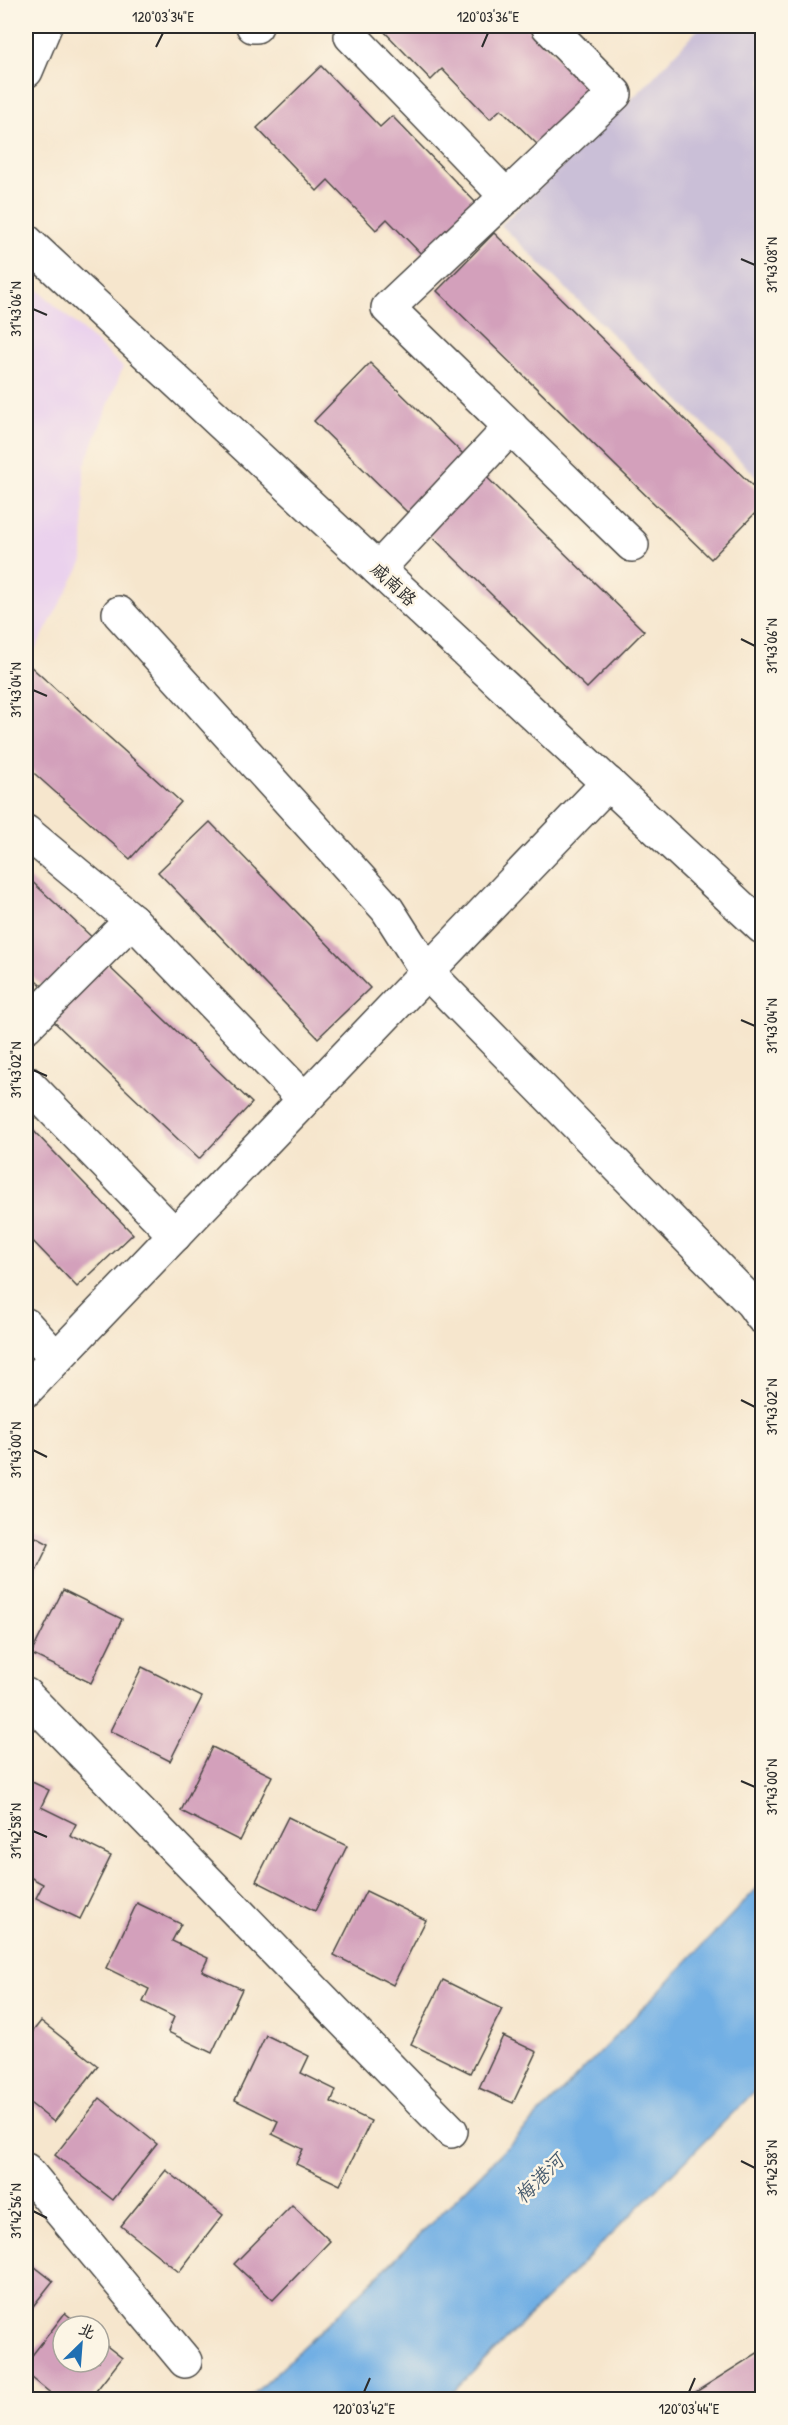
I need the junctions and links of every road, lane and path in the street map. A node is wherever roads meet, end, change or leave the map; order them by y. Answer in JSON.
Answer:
{"nodes":[{"id":1,"x":45,"y":26,"type":"edge"},
{"id":2,"x":548,"y":26,"type":"edge"},
{"id":3,"x":351,"y":36,"type":"dead end"},
{"id":4,"x":26,"y":71,"type":"edge"},
{"id":5,"x":507,"y":196,"type":"junction"},
{"id":6,"x":26,"y":242,"type":"edge"},
{"id":7,"x":511,"y":427,"type":"junction"},
{"id":8,"x":632,"y":545,"type":"dead end"},
{"id":9,"x":378,"y":569,"type":"junction"},
{"id":10,"x":119,"y":613,"type":"dead end"},
{"id":11,"x":608,"y":783,"type":"junction"},
{"id":12,"x":26,"y":832,"type":"edge"},
{"id":13,"x":132,"y":921,"type":"junction"},
{"id":14,"x":762,"y":927,"type":"edge"},
{"id":15,"x":427,"y":972,"type":"junction"},
{"id":16,"x":26,"y":1026,"type":"edge"},
{"id":17,"x":26,"y":1082,"type":"edge"},
{"id":18,"x":304,"y":1100,"type":"junction"},
{"id":19,"x":175,"y":1235,"type":"junction"},
{"id":20,"x":762,"y":1317,"type":"edge"},
{"id":21,"x":26,"y":1325,"type":"edge"},
{"id":22,"x":56,"y":1358,"type":"junction"},
{"id":23,"x":26,"y":1390,"type":"edge"},
{"id":24,"x":26,"y":1695,"type":"edge"},
{"id":25,"x":451,"y":2131,"type":"dead end"},
{"id":26,"x":26,"y":2170,"type":"edge"},
{"id":27,"x":185,"y":2361,"type":"dead end"}],
"edges":[{"from":1,"to":4,"type":"street"},
{"from":2,"to":5,"type":"street"},
{"from":3,"to":5,"type":"street"},
{"from":5,"to":7,"type":"street"},
{"from":6,"to":9,"type":"street","name":"戚南路"},
{"from":7,"to":8,"type":"street"},
{"from":7,"to":9,"type":"street"},
{"from":9,"to":11,"type":"street","name":"戚南路"},
{"from":10,"to":15,"type":"street"},
{"from":11,"to":14,"type":"street","name":"戚南路"},
{"from":11,"to":15,"type":"street"},
{"from":12,"to":13,"type":"street"},
{"from":13,"to":16,"type":"street"},
{"from":13,"to":18,"type":"street"},
{"from":15,"to":18,"type":"street"},
{"from":15,"to":20,"type":"street"},
{"from":17,"to":19,"type":"street"},
{"from":18,"to":19,"type":"street"},
{"from":19,"to":22,"type":"street"},
{"from":21,"to":22,"type":"street"},
{"from":22,"to":23,"type":"street"},
{"from":24,"to":25,"type":"street"},
{"from":26,"to":27,"type":"street"}]}
